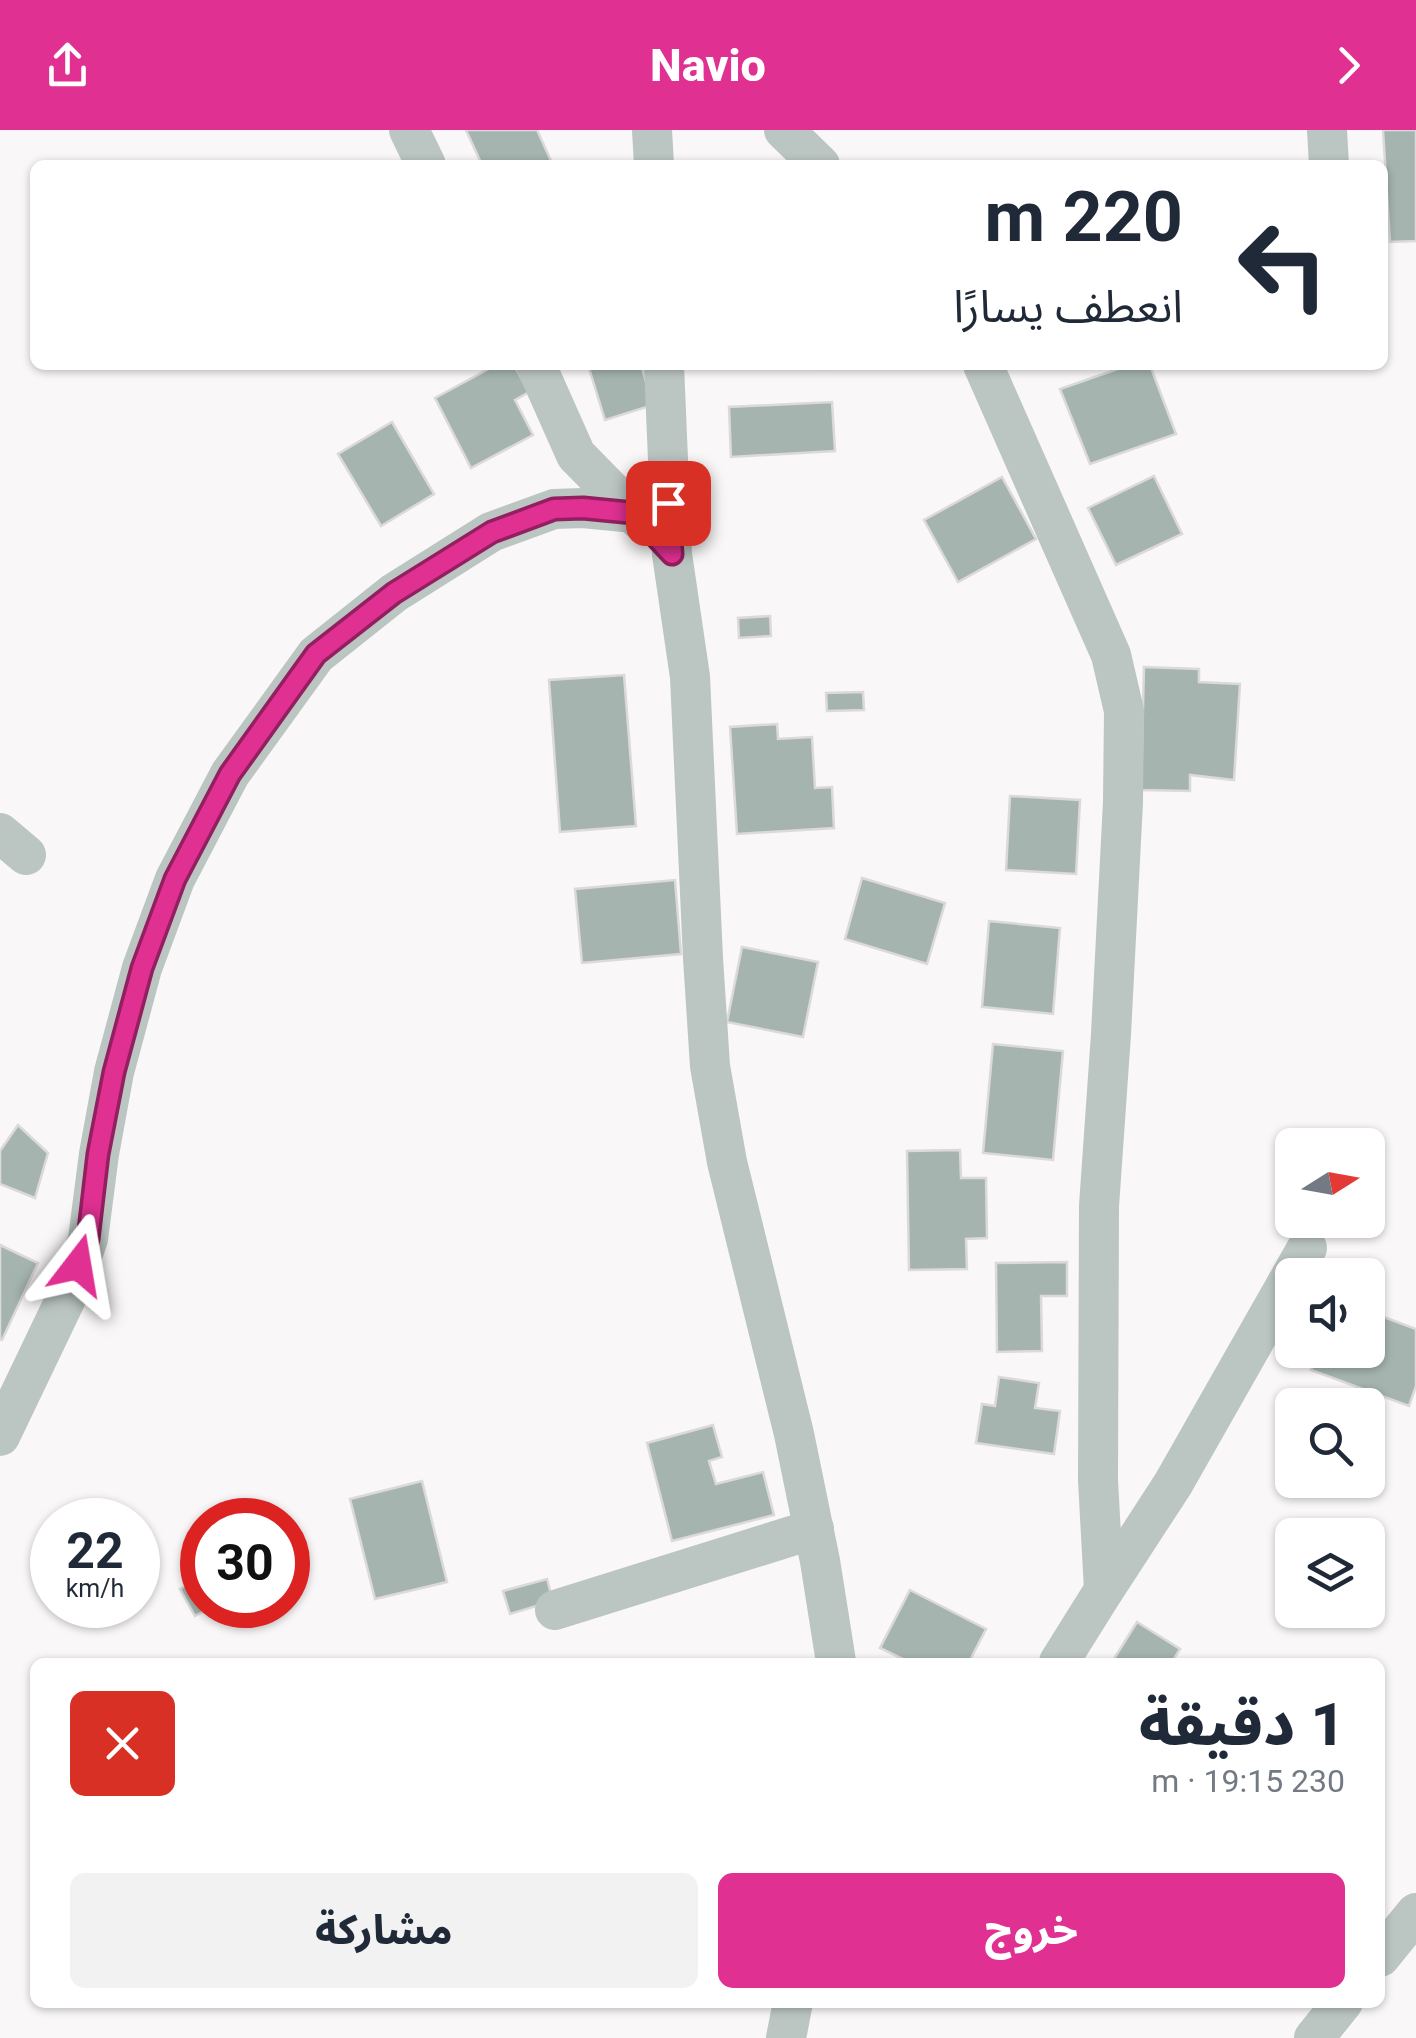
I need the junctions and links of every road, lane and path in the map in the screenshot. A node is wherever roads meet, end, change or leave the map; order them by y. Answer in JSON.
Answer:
{"nodes":[{"id":1,"x":409,"y":130,"type":"edge"},
{"id":2,"x":652,"y":130,"type":"edge"},
{"id":3,"x":784,"y":130,"type":"edge"},
{"id":4,"x":1327,"y":130,"type":"edge"},
{"id":5,"x":424,"y":160,"type":"edge"},
{"id":6,"x":654,"y":160,"type":"edge"},
{"id":7,"x":815,"y":160,"type":"edge"},
{"id":8,"x":1329,"y":160,"type":"edge"},
{"id":9,"x":538,"y":370,"type":"edge"},
{"id":10,"x":664,"y":370,"type":"edge"},
{"id":11,"x":984,"y":370,"type":"edge"},
{"id":12,"x":634,"y":513,"type":"junction"},
{"id":13,"x":672,"y":554,"type":"junction"},
{"id":14,"x":1307,"y":1248,"type":"dead end"},
{"id":15,"x":4,"y":1415,"type":"edge"},
{"id":16,"x":814,"y":1529,"type":"junction"},
{"id":17,"x":1104,"y":1590,"type":"junction"},
{"id":18,"x":555,"y":1610,"type":"dead end"},
{"id":19,"x":835,"y":1658,"type":"edge"},
{"id":20,"x":1062,"y":1658,"type":"edge"},
{"id":21,"x":1416,"y":1913,"type":"edge"},
{"id":22,"x":1385,"y":1951,"type":"edge"},
{"id":23,"x":792,"y":2008,"type":"edge"},
{"id":24,"x":1338,"y":2008,"type":"edge"},
{"id":25,"x":786,"y":2038,"type":"edge"},
{"id":26,"x":1314,"y":2038,"type":"edge"}],
"edges":[{"from":1,"to":5,"type":"street"},
{"from":2,"to":6,"type":"street"},
{"from":3,"to":7,"type":"street"},
{"from":4,"to":8,"type":"street"},
{"from":9,"to":12,"type":"street"},
{"from":10,"to":13,"type":"street"},
{"from":11,"to":17,"type":"street"},
{"from":12,"to":13,"type":"street"},
{"from":12,"to":15,"type":"street"},
{"from":13,"to":16,"type":"street"},
{"from":14,"to":17,"type":"street"},
{"from":16,"to":18,"type":"street"},
{"from":16,"to":19,"type":"street"},
{"from":17,"to":20,"type":"street"},
{"from":21,"to":22,"type":"street"},
{"from":23,"to":25,"type":"street"},
{"from":24,"to":26,"type":"street"}]}
